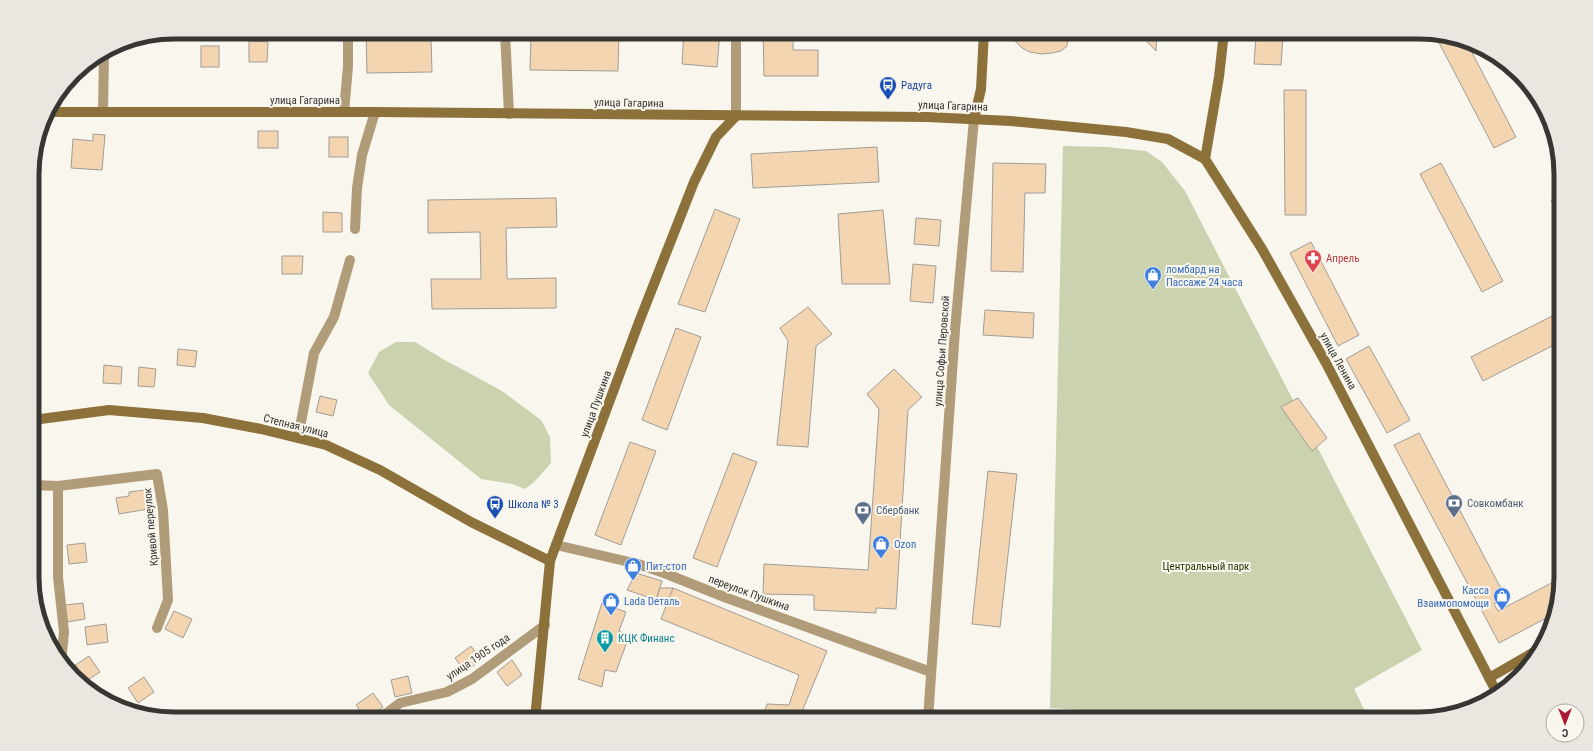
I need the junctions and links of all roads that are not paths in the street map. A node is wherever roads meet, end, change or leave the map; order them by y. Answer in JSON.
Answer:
{"nodes":[{"id":1,"x":348,"y":39,"type":"edge"},
{"id":2,"x":505,"y":39,"type":"edge"},
{"id":3,"x":736,"y":39,"type":"edge"},
{"id":4,"x":984,"y":39,"type":"edge"},
{"id":5,"x":1223,"y":39,"type":"edge"},
{"id":6,"x":104,"y":58,"type":"edge"},
{"id":7,"x":54,"y":112,"type":"edge"},
{"id":8,"x":103,"y":112,"type":"junction"},
{"id":9,"x":344,"y":112,"type":"junction"},
{"id":10,"x":375,"y":112,"type":"junction"},
{"id":11,"x":509,"y":114,"type":"junction"},
{"id":12,"x":736,"y":116,"type":"junction"},
{"id":13,"x":974,"y":119,"type":"junction"},
{"id":14,"x":1205,"y":159,"type":"junction"},
{"id":15,"x":355,"y":229,"type":"dead end"},
{"id":16,"x":350,"y":260,"type":"dead end"},
{"id":17,"x":39,"y":419,"type":"edge"},
{"id":18,"x":298,"y":438,"type":"junction"},
{"id":19,"x":39,"y":485,"type":"edge"},
{"id":20,"x":58,"y":486,"type":"junction"},
{"id":21,"x":556,"y":545,"type":"junction"},
{"id":22,"x":550,"y":561,"type":"junction"},
{"id":23,"x":545,"y":625,"type":"junction"},
{"id":24,"x":158,"y":628,"type":"dead end"},
{"id":25,"x":62,"y":652,"type":"edge"},
{"id":26,"x":1529,"y":655,"type":"edge"},
{"id":27,"x":932,"y":672,"type":"junction"},
{"id":28,"x":1489,"y":678,"type":"junction"},
{"id":29,"x":1495,"y":689,"type":"edge"},
{"id":30,"x":388,"y":712,"type":"edge"},
{"id":31,"x":536,"y":712,"type":"edge"},
{"id":32,"x":929,"y":712,"type":"edge"}],
"edges":[{"from":1,"to":9,"type":"street"},
{"from":2,"to":11,"type":"street"},
{"from":3,"to":12,"type":"street"},
{"from":4,"to":13,"type":"main road","name":"улица Софьи Перовской"},
{"from":5,"to":14,"type":"main road"},
{"from":6,"to":8,"type":"street"},
{"from":7,"to":8,"type":"main road","name":"улица Гагарина"},
{"from":8,"to":9,"type":"main road","name":"улица Гагарина"},
{"from":9,"to":10,"type":"main road","name":"улица Гагарина"},
{"from":10,"to":11,"type":"main road","name":"улица Гагарина"},
{"from":10,"to":15,"type":"street"},
{"from":11,"to":12,"type":"main road","name":"улица Гагарина"},
{"from":12,"to":13,"type":"main road","name":"улица Гагарина"},
{"from":12,"to":21,"type":"main road","name":"улица Пушкина"},
{"from":13,"to":14,"type":"main road","name":"улица Гагарина"},
{"from":13,"to":27,"type":"street","name":"улица Софьи Перовской"},
{"from":14,"to":28,"type":"main road","name":"улица Ленина"},
{"from":16,"to":18,"type":"street"},
{"from":17,"to":18,"type":"main road","name":"Степная улица"},
{"from":18,"to":22,"type":"main road","name":"Степная улица"},
{"from":19,"to":20,"type":"street"},
{"from":20,"to":24,"type":"street","name":"Кривой переулок"},
{"from":20,"to":25,"type":"street"},
{"from":21,"to":22,"type":"main road","name":"улица Пушкина"},
{"from":21,"to":27,"type":"street","name":"переулок Пушкина"},
{"from":22,"to":23,"type":"main road","name":"улица Пушкина"},
{"from":23,"to":30,"type":"street","name":"улица 1905 года"},
{"from":23,"to":31,"type":"main road","name":"улица Пушкина"},
{"from":26,"to":28,"type":"main road"},
{"from":27,"to":32,"type":"street","name":"улица Софьи Перовской"},
{"from":28,"to":29,"type":"main road","name":"улица Ленина"}]}
